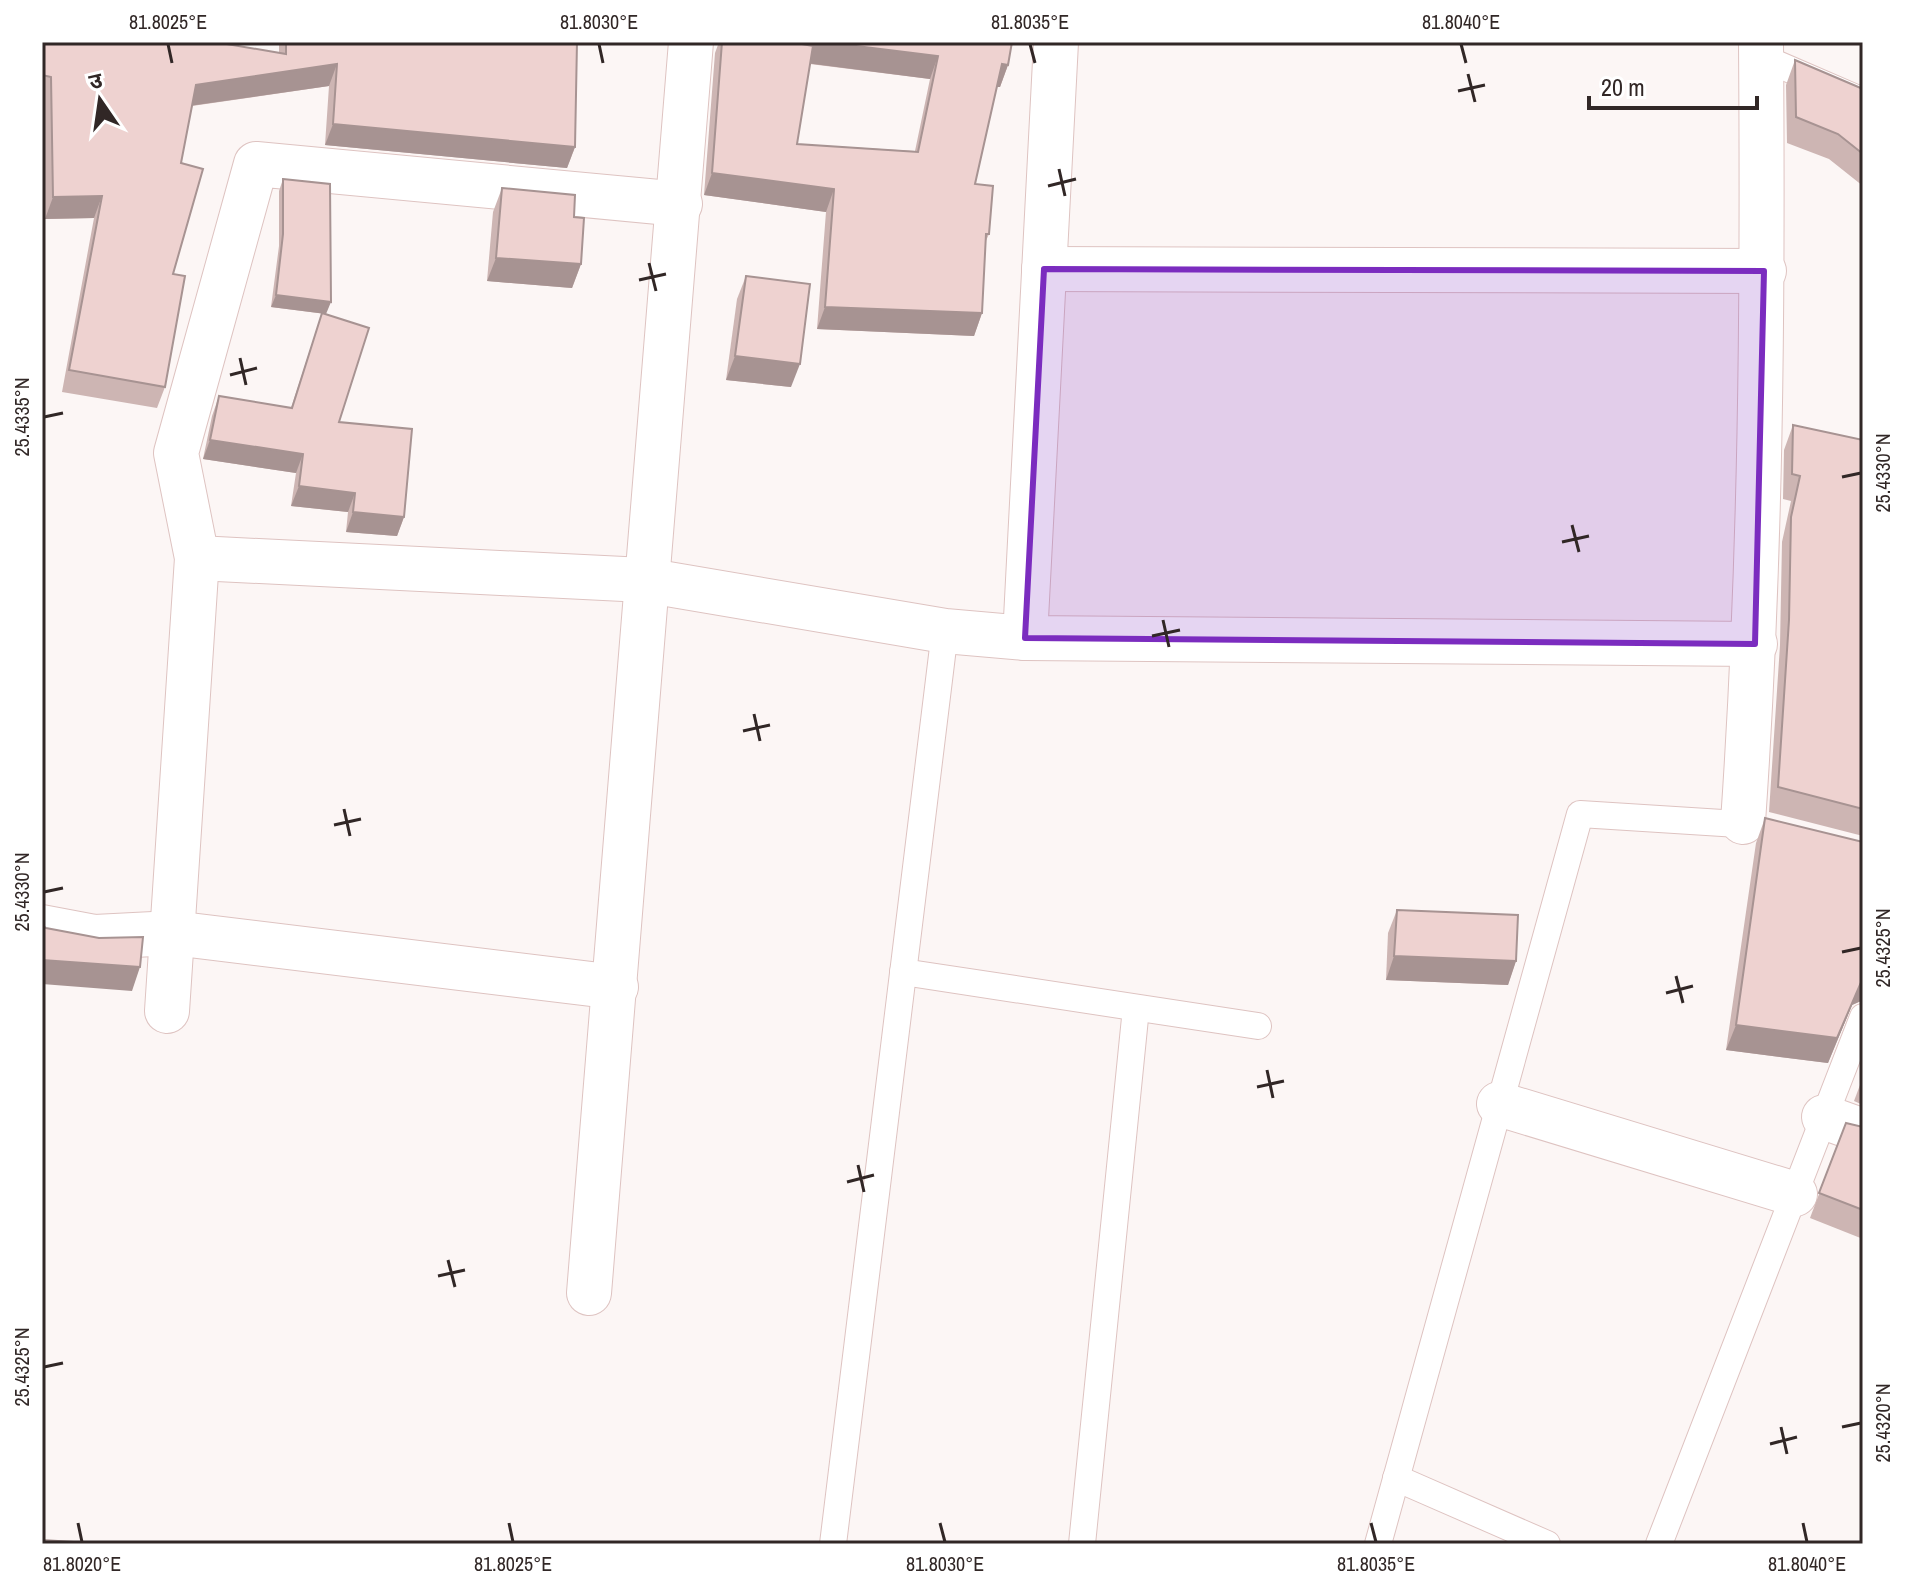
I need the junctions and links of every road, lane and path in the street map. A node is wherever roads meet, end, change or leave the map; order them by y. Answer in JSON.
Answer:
{"nodes":[{"id":1,"x":691,"y":42,"type":"edge"},
{"id":2,"x":1056,"y":42,"type":"edge"},
{"id":3,"x":1761,"y":50,"type":"edge"},
{"id":4,"x":1863,"y":101,"type":"edge"},
{"id":5,"x":680,"y":204,"type":"junction"},
{"id":6,"x":1044,"y":269,"type":"junction"},
{"id":7,"x":1764,"y":271,"type":"junction"},
{"id":8,"x":197,"y":558,"type":"junction"},
{"id":9,"x":644,"y":580,"type":"junction"},
{"id":10,"x":945,"y":631,"type":"junction"},
{"id":11,"x":1025,"y":638,"type":"junction"},
{"id":12,"x":1755,"y":644,"type":"junction"},
{"id":13,"x":1758,"y":826,"type":"joint"},
{"id":14,"x":42,"y":927,"type":"edge"},
{"id":15,"x":173,"y":933,"type":"junction"},
{"id":16,"x":903,"y":972,"type":"junction"},
{"id":17,"x":616,"y":987,"type":"junction"},
{"id":18,"x":1136,"y":1008,"type":"junction"},
{"id":19,"x":167,"y":1011,"type":"dead end"},
{"id":20,"x":1863,"y":1017,"type":"edge"},
{"id":21,"x":1258,"y":1026,"type":"dead end"},
{"id":22,"x":1499,"y":1104,"type":"junction"},
{"id":23,"x":1844,"y":1124,"type":"edge"},
{"id":24,"x":1795,"y":1194,"type":"junction"},
{"id":25,"x":589,"y":1293,"type":"dead end"},
{"id":26,"x":1396,"y":1478,"type":"junction"},
{"id":27,"x":833,"y":1544,"type":"edge"},
{"id":28,"x":1082,"y":1544,"type":"edge"},
{"id":29,"x":1378,"y":1544,"type":"edge"},
{"id":30,"x":1547,"y":1544,"type":"edge"},
{"id":31,"x":1659,"y":1544,"type":"edge"}],
"edges":[{"from":1,"to":5,"type":"street"},
{"from":2,"to":6,"type":"street"},
{"from":3,"to":4,"type":"lane"},
{"from":3,"to":7,"type":"street"},
{"from":5,"to":8,"type":"street"},
{"from":5,"to":9,"type":"street"},
{"from":6,"to":7,"type":"street"},
{"from":6,"to":11,"type":"street"},
{"from":7,"to":12,"type":"street"},
{"from":8,"to":9,"type":"street"},
{"from":8,"to":15,"type":"street"},
{"from":9,"to":10,"type":"street"},
{"from":9,"to":17,"type":"street"},
{"from":10,"to":11,"type":"street"},
{"from":10,"to":16,"type":"lane"},
{"from":11,"to":12,"type":"street"},
{"from":12,"to":13,"type":"street"},
{"from":13,"to":22,"type":"lane"},
{"from":14,"to":15,"type":"street"},
{"from":15,"to":17,"type":"street"},
{"from":15,"to":19,"type":"street"},
{"from":16,"to":18,"type":"lane"},
{"from":16,"to":27,"type":"lane"},
{"from":17,"to":25,"type":"street"},
{"from":18,"to":21,"type":"lane"},
{"from":18,"to":28,"type":"lane"},
{"from":20,"to":23,"type":"lane"},
{"from":22,"to":24,"type":"street"},
{"from":22,"to":26,"type":"lane"},
{"from":23,"to":24,"type":"lane"},
{"from":24,"to":31,"type":"lane"},
{"from":26,"to":29,"type":"lane"},
{"from":26,"to":30,"type":"lane"}]}
